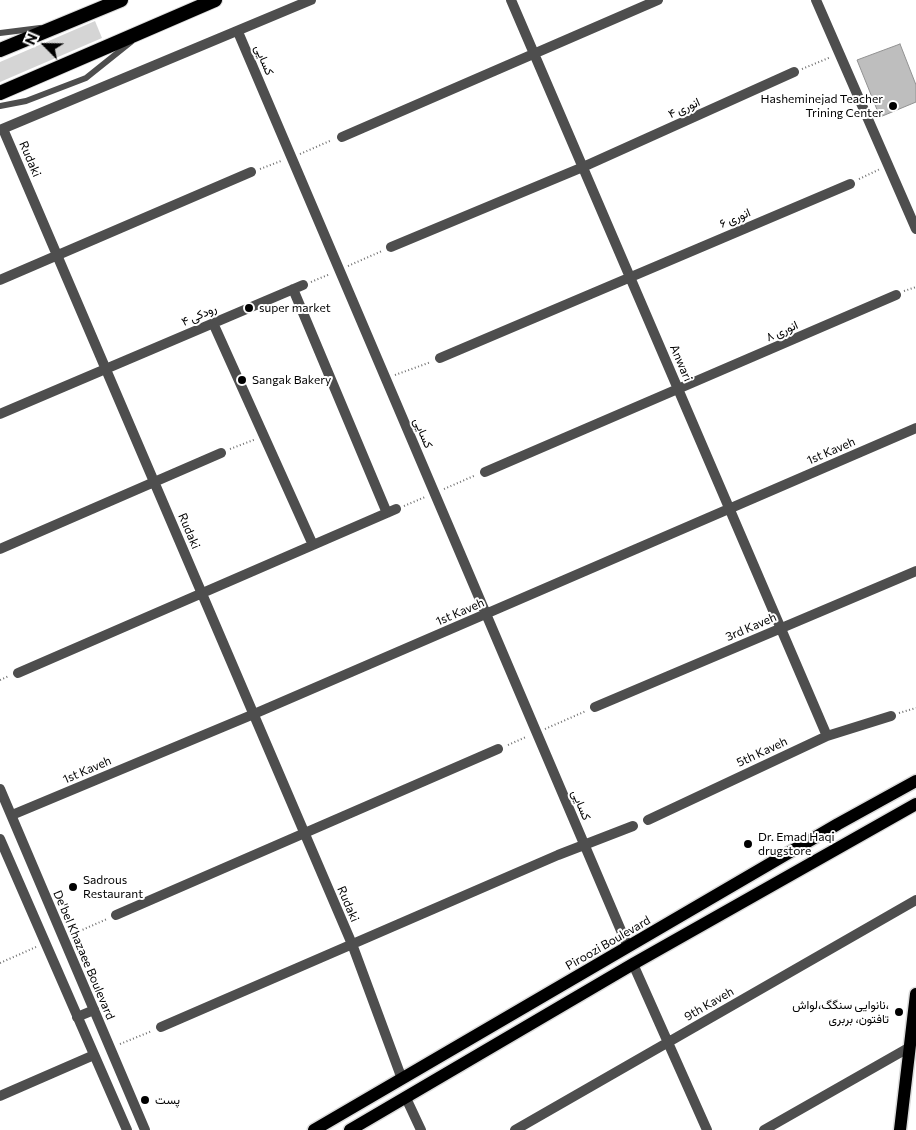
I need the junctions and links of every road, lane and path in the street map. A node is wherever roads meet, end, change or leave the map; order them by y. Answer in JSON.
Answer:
{"nodes":[{"id":1,"x":121,"y":0,"type":"edge"},
{"id":2,"x":215,"y":0,"type":"edge"},
{"id":3,"x":311,"y":0,"type":"edge"},
{"id":4,"x":511,"y":0,"type":"edge"},
{"id":5,"x":658,"y":0,"type":"edge"},
{"id":6,"x":816,"y":0,"type":"edge"},
{"id":7,"x":57,"y":26,"type":"junction"},
{"id":8,"x":146,"y":30,"type":"junction"},
{"id":9,"x":238,"y":32,"type":"junction"},
{"id":10,"x":0,"y":33,"type":"edge"},
{"id":11,"x":0,"y":50,"type":"edge"},
{"id":12,"x":533,"y":52,"type":"junction"},
{"id":13,"x":840,"y":54,"type":"junction"},
{"id":14,"x":794,"y":72,"type":"joint"},
{"id":15,"x":0,"y":93,"type":"edge"},
{"id":16,"x":0,"y":106,"type":"edge"},
{"id":17,"x":2,"y":129,"type":"edge"},
{"id":18,"x":342,"y":137,"type":"dead end"},
{"id":19,"x":888,"y":164,"type":"junction"},
{"id":20,"x":583,"y":167,"type":"junction"},
{"id":21,"x":251,"y":172,"type":"dead end"},
{"id":22,"x":850,"y":184,"type":"joint"},
{"id":23,"x":916,"y":229,"type":"edge"},
{"id":24,"x":391,"y":247,"type":"dead end"},
{"id":25,"x":58,"y":256,"type":"junction"},
{"id":26,"x":630,"y":276,"type":"junction"},
{"id":27,"x":0,"y":280,"type":"edge"},
{"id":28,"x":896,"y":295,"type":"dead end"},
{"id":29,"x":213,"y":324,"type":"junction"},
{"id":30,"x":440,"y":358,"type":"joint"},
{"id":31,"x":107,"y":370,"type":"junction"},
{"id":32,"x":386,"y":379,"type":"junction"},
{"id":33,"x":678,"y":389,"type":"junction"},
{"id":34,"x":0,"y":414,"type":"edge"},
{"id":35,"x":916,"y":428,"type":"edge"},
{"id":36,"x":264,"y":436,"type":"junction"},
{"id":37,"x":221,"y":453,"type":"joint"},
{"id":38,"x":485,"y":472,"type":"dead end"},
{"id":39,"x":154,"y":482,"type":"junction"},
{"id":40,"x":729,"y":508,"type":"junction"},
{"id":41,"x":313,"y":545,"type":"junction"},
{"id":42,"x":0,"y":549,"type":"edge"},
{"id":43,"x":916,"y":571,"type":"edge"},
{"id":44,"x":202,"y":593,"type":"junction"},
{"id":45,"x":486,"y":614,"type":"junction"},
{"id":46,"x":781,"y":628,"type":"junction"},
{"id":47,"x":18,"y":673,"type":"dead end"},
{"id":48,"x":595,"y":707,"type":"dead end"},
{"id":49,"x":916,"y":708,"type":"edge"},
{"id":50,"x":254,"y":714,"type":"junction"},
{"id":51,"x":891,"y":716,"type":"joint"},
{"id":52,"x":827,"y":736,"type":"junction"},
{"id":53,"x":498,"y":749,"type":"dead end"},
{"id":54,"x":916,"y":781,"type":"edge"},
{"id":55,"x":0,"y":790,"type":"edge"},
{"id":56,"x":916,"y":804,"type":"edge"},
{"id":57,"x":900,"y":813,"type":"junction"},
{"id":58,"x":12,"y":816,"type":"junction"},
{"id":59,"x":916,"y":817,"type":"edge"},
{"id":60,"x":648,"y":820,"type":"dead end"},
{"id":61,"x":633,"y":826,"type":"dead end"},
{"id":62,"x":304,"y":833,"type":"junction"},
{"id":63,"x":0,"y":839,"type":"edge"},
{"id":64,"x":584,"y":844,"type":"junction"},
{"id":65,"x":916,"y":900,"type":"edge"},
{"id":66,"x":116,"y":915,"type":"joint"},
{"id":67,"x":64,"y":938,"type":"junction"},
{"id":68,"x":45,"y":943,"type":"junction"},
{"id":69,"x":352,"y":944,"type":"junction"},
{"id":70,"x":628,"y":947,"type":"junction"},
{"id":71,"x":0,"y":963,"type":"edge"},
{"id":72,"x":633,"y":964,"type":"junction"},
{"id":73,"x":916,"y":994,"type":"edge"},
{"id":74,"x":94,"y":1010,"type":"junction"},
{"id":75,"x":77,"y":1017,"type":"junction"},
{"id":76,"x":161,"y":1027,"type":"joint"},
{"id":77,"x":667,"y":1042,"type":"junction"},
{"id":78,"x":910,"y":1047,"type":"junction"},
{"id":79,"x":111,"y":1048,"type":"junction"},
{"id":80,"x":94,"y":1055,"type":"junction"},
{"id":81,"x":402,"y":1079,"type":"junction"},
{"id":82,"x":0,"y":1096,"type":"edge"},
{"id":83,"x":406,"y":1098,"type":"junction"},
{"id":84,"x":127,"y":1130,"type":"edge"},
{"id":85,"x":145,"y":1130,"type":"edge"},
{"id":86,"x":314,"y":1130,"type":"edge"},
{"id":87,"x":350,"y":1130,"type":"edge"},
{"id":88,"x":421,"y":1130,"type":"edge"},
{"id":89,"x":515,"y":1130,"type":"edge"},
{"id":90,"x":707,"y":1130,"type":"edge"},
{"id":91,"x":764,"y":1130,"type":"edge"},
{"id":92,"x":900,"y":1130,"type":"edge"}],
"edges":[{"from":1,"to":7,"type":"highway"},
{"from":2,"to":8,"type":"highway"},
{"from":3,"to":9,"type":"street"},
{"from":4,"to":12,"type":"street","name":"Anwari"},
{"from":5,"to":12,"type":"street"},
{"from":6,"to":13,"type":"street"},
{"from":7,"to":10,"type":"lane"},
{"from":7,"to":11,"type":"highway"},
{"from":8,"to":15,"type":"highway"},
{"from":8,"to":16,"type":"lane"},
{"from":9,"to":17,"type":"street"},
{"from":9,"to":32,"type":"street","name":"کسایی"},
{"from":12,"to":18,"type":"street"},
{"from":12,"to":20,"type":"street","name":"Anwari"},
{"from":13,"to":14,"type":"path"},
{"from":13,"to":19,"type":"street"},
{"from":14,"to":20,"type":"street","name":"انوری ۴"},
{"from":17,"to":25,"type":"street","name":"Rudaki"},
{"from":19,"to":22,"type":"path"},
{"from":19,"to":23,"type":"street"},
{"from":20,"to":24,"type":"street","name":"انوری ۴"},
{"from":20,"to":26,"type":"street","name":"Anwari"},
{"from":21,"to":25,"type":"street"},
{"from":22,"to":26,"type":"street","name":"انوری ۶"},
{"from":25,"to":27,"type":"street"},
{"from":25,"to":31,"type":"street","name":"Rudaki"},
{"from":26,"to":30,"type":"street","name":"انوری ۶"},
{"from":26,"to":33,"type":"street","name":"Anwari"},
{"from":28,"to":33,"type":"street","name":"انوری ۸"},
{"from":29,"to":31,"type":"street","name":"رودکی ۴"},
{"from":29,"to":36,"type":"street"},
{"from":29,"to":41,"type":"street","name":"رودکی ۴"},
{"from":30,"to":32,"type":"path"},
{"from":31,"to":34,"type":"street","name":"رودکی ۴"},
{"from":31,"to":39,"type":"street","name":"Rudaki"},
{"from":32,"to":45,"type":"street","name":"کسایی"},
{"from":33,"to":38,"type":"street","name":"انوری ۸"},
{"from":33,"to":40,"type":"street","name":"Anwari"},
{"from":35,"to":40,"type":"street","name":"1st Kaveh"},
{"from":36,"to":37,"type":"path"},
{"from":36,"to":41,"type":"street"},
{"from":37,"to":39,"type":"street"},
{"from":39,"to":42,"type":"street"},
{"from":39,"to":44,"type":"street","name":"Rudaki"},
{"from":40,"to":45,"type":"street","name":"1st Kaveh"},
{"from":40,"to":46,"type":"street","name":"Anwari"},
{"from":41,"to":44,"type":"street"},
{"from":43,"to":46,"type":"street","name":"3rd Kaveh"},
{"from":44,"to":47,"type":"street"},
{"from":44,"to":50,"type":"street","name":"Rudaki"},
{"from":45,"to":50,"type":"street","name":"1st Kaveh"},
{"from":45,"to":64,"type":"street","name":"کسایی"},
{"from":46,"to":48,"type":"street","name":"3rd Kaveh"},
{"from":46,"to":52,"type":"street","name":"Anwari"},
{"from":49,"to":51,"type":"path"},
{"from":50,"to":58,"type":"street","name":"1st Kaveh"},
{"from":50,"to":62,"type":"street","name":"Rudaki"},
{"from":51,"to":52,"type":"street","name":"5th Kaveh"},
{"from":52,"to":60,"type":"street","name":"5th Kaveh"},
{"from":53,"to":62,"type":"street"},
{"from":54,"to":70,"type":"main road","name":"Piroozi Boulevard"},
{"from":55,"to":58,"type":"street","name":"De'bel Khazaee Boulevard"},
{"from":56,"to":57,"type":"main road"},
{"from":57,"to":59,"type":"main road"},
{"from":57,"to":72,"type":"main road"},
{"from":58,"to":67,"type":"street","name":"De'bel Khazaee Boulevard"},
{"from":61,"to":64,"type":"street"},
{"from":62,"to":66,"type":"street"},
{"from":62,"to":69,"type":"street","name":"Rudaki"},
{"from":63,"to":68,"type":"street"},
{"from":64,"to":69,"type":"street"},
{"from":64,"to":70,"type":"street","name":"کسایی"},
{"from":65,"to":77,"type":"street","name":"9th Kaveh"},
{"from":66,"to":67,"type":"path"},
{"from":67,"to":74,"type":"street","name":"De'bel Khazaee Boulevard"},
{"from":68,"to":71,"type":"path"},
{"from":68,"to":75,"type":"street"},
{"from":69,"to":76,"type":"street"},
{"from":69,"to":81,"type":"street","name":"Rudaki"},
{"from":70,"to":81,"type":"main road","name":"Piroozi Boulevard"},
{"from":72,"to":77,"type":"street"},
{"from":72,"to":83,"type":"main road"},
{"from":73,"to":78,"type":"main road"},
{"from":74,"to":75,"type":"street"},
{"from":74,"to":79,"type":"street","name":"De'bel Khazaee Boulevard"},
{"from":75,"to":80,"type":"street"},
{"from":76,"to":79,"type":"path"},
{"from":77,"to":89,"type":"street","name":"9th Kaveh"},
{"from":77,"to":90,"type":"street"},
{"from":78,"to":91,"type":"street"},
{"from":78,"to":92,"type":"main road"},
{"from":79,"to":85,"type":"street","name":"De'bel Khazaee Boulevard"},
{"from":80,"to":82,"type":"street"},
{"from":80,"to":84,"type":"street"},
{"from":81,"to":86,"type":"main road","name":"Piroozi Boulevard"},
{"from":83,"to":87,"type":"main road"},
{"from":83,"to":88,"type":"street"}]}
